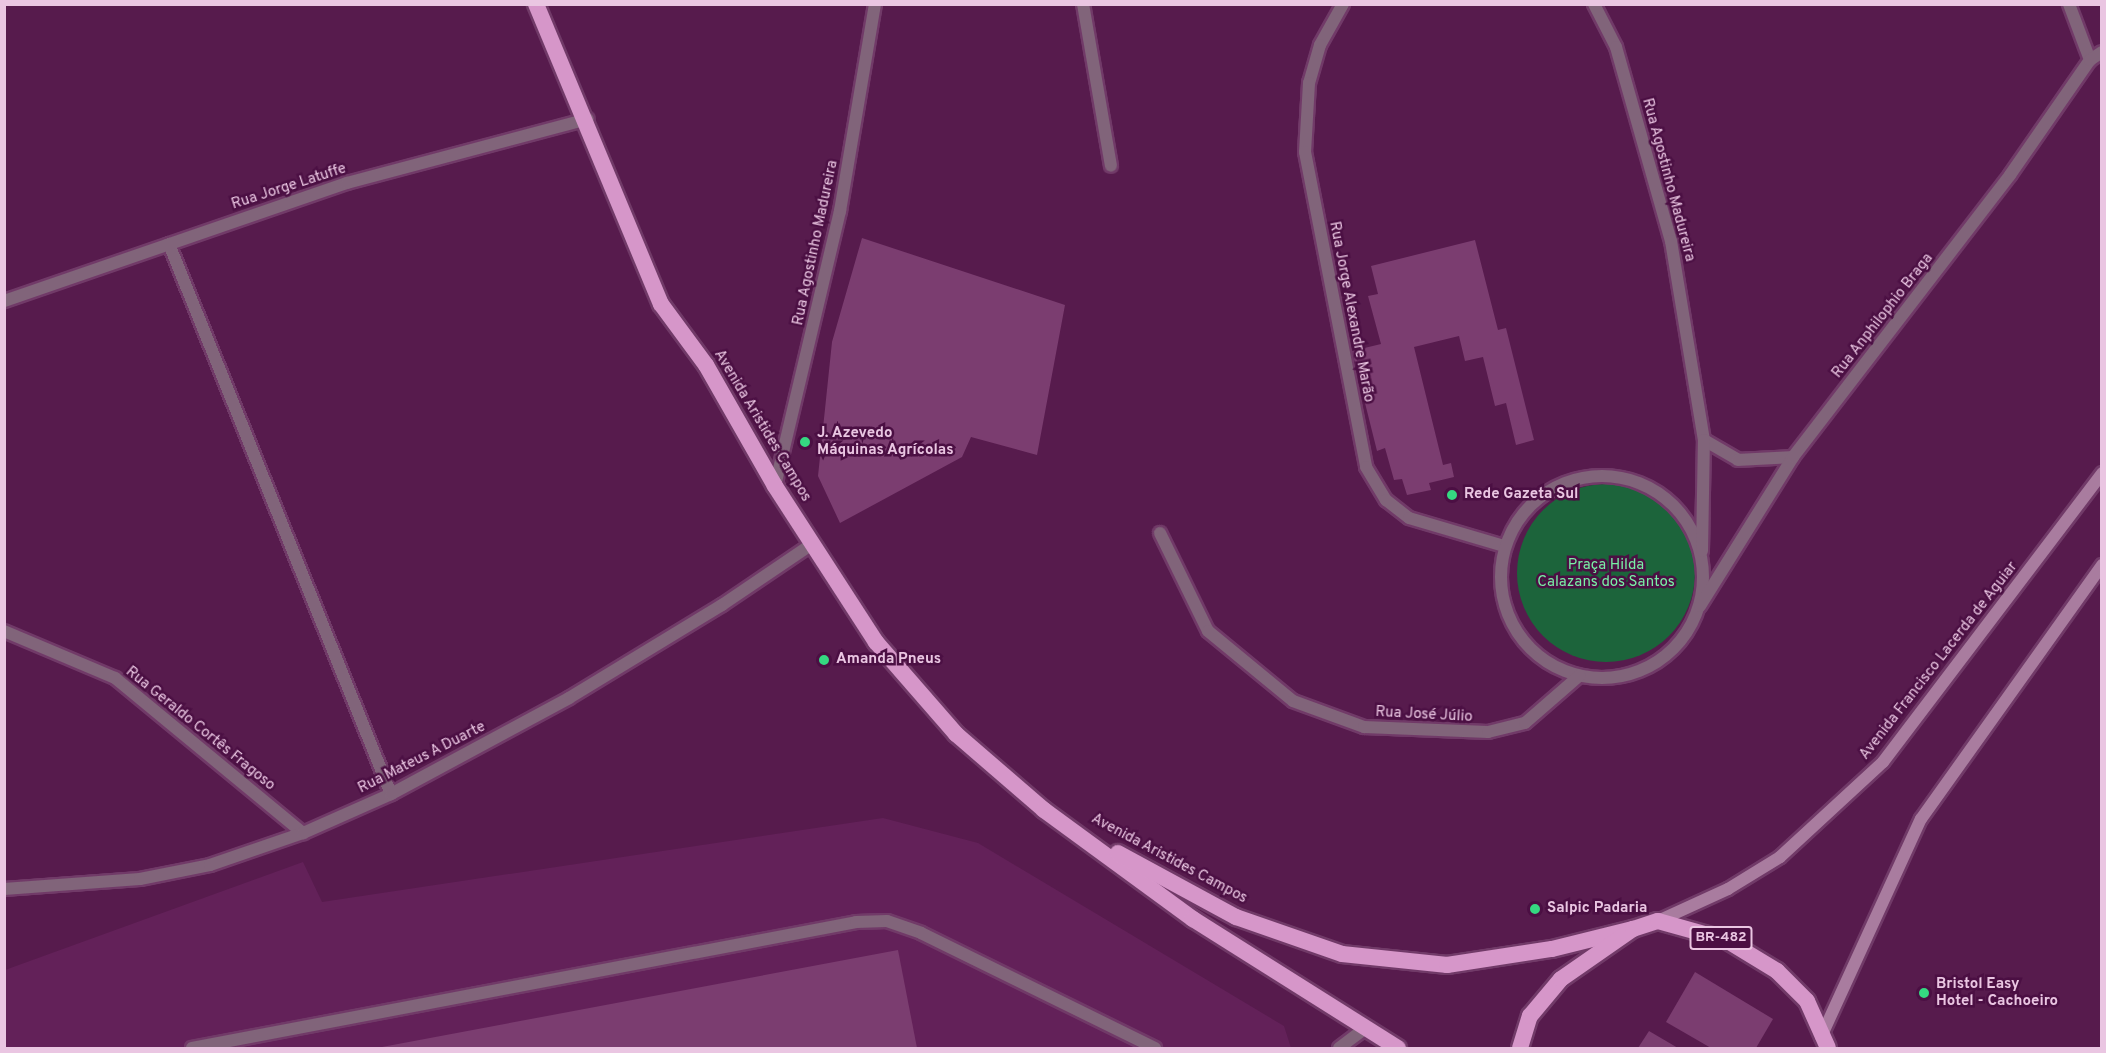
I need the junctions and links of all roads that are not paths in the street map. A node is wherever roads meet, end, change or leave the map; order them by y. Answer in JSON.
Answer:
{"nodes":[{"id":1,"x":536,"y":4,"type":"edge"},
{"id":2,"x":875,"y":4,"type":"edge"},
{"id":3,"x":1083,"y":4,"type":"edge"},
{"id":4,"x":1343,"y":4,"type":"edge"},
{"id":5,"x":1594,"y":4,"type":"edge"},
{"id":6,"x":2069,"y":4,"type":"edge"},
{"id":7,"x":2102,"y":52,"type":"edge"},
{"id":8,"x":2090,"y":60,"type":"junction"},
{"id":9,"x":588,"y":118,"type":"junction"},
{"id":10,"x":1111,"y":166,"type":"dead end"},
{"id":11,"x":169,"y":244,"type":"junction"},
{"id":12,"x":4,"y":301,"type":"edge"},
{"id":13,"x":1704,"y":440,"type":"junction"},
{"id":14,"x":1793,"y":457,"type":"junction"},
{"id":15,"x":2102,"y":473,"type":"edge"},
{"id":16,"x":775,"y":486,"type":"junction"},
{"id":17,"x":1160,"y":533,"type":"dead end"},
{"id":18,"x":812,"y":544,"type":"junction"},
{"id":19,"x":1504,"y":546,"type":"junction"},
{"id":20,"x":1702,"y":556,"type":"junction"},
{"id":21,"x":2102,"y":565,"type":"edge"},
{"id":22,"x":1700,"y":606,"type":"junction"},
{"id":23,"x":4,"y":631,"type":"edge"},
{"id":24,"x":1579,"y":676,"type":"junction"},
{"id":25,"x":391,"y":794,"type":"junction"},
{"id":26,"x":1044,"y":810,"type":"junction"},
{"id":27,"x":303,"y":833,"type":"junction"},
{"id":28,"x":4,"y":889,"type":"edge"},
{"id":29,"x":1658,"y":921,"type":"junction"},
{"id":30,"x":1633,"y":929,"type":"junction"},
{"id":31,"x":1364,"y":1029,"type":"junction"},
{"id":32,"x":1380,"y":1044,"type":"edge"},
{"id":33,"x":1826,"y":1046,"type":"edge"},
{"id":34,"x":192,"y":1048,"type":"edge"},
{"id":35,"x":1155,"y":1048,"type":"edge"},
{"id":36,"x":1338,"y":1048,"type":"edge"},
{"id":37,"x":1398,"y":1048,"type":"edge"},
{"id":38,"x":1520,"y":1048,"type":"edge"}],
"edges":[{"from":1,"to":9,"type":"highway","name":"Avenida Aristides Campos"},
{"from":2,"to":16,"type":"street","name":"Rua Agostinho Madureira"},
{"from":3,"to":10,"type":"street"},
{"from":4,"to":19,"type":"street","name":"Rua Jorge Alexandre Marão"},
{"from":5,"to":13,"type":"street","name":"Rua Agostinho Madureira"},
{"from":6,"to":8,"type":"street"},
{"from":7,"to":8,"type":"street","name":"Rua Anphilophio Braga"},
{"from":8,"to":14,"type":"street","name":"Rua Anphilophio Braga"},
{"from":9,"to":11,"type":"street","name":"Rua Jorge Latuffe"},
{"from":9,"to":16,"type":"highway","name":"Avenida Aristides Campos"},
{"from":11,"to":12,"type":"street","name":"Rua Jorge Latuffe"},
{"from":11,"to":25,"type":"street"},
{"from":13,"to":14,"type":"street"},
{"from":13,"to":20,"type":"street","name":"Rua Agostinho Madureira"},
{"from":14,"to":22,"type":"street","name":"Rua Anphilophio Braga"},
{"from":15,"to":29,"type":"main road","name":"Avenida Francisco Lacerda de Aguiar"},
{"from":16,"to":18,"type":"highway","name":"Avenida Aristides Campos"},
{"from":17,"to":24,"type":"street","name":"Rua José Júlio"},
{"from":18,"to":25,"type":"street","name":"Rua Mateus A Duarte"},
{"from":18,"to":26,"type":"highway","name":"Avenida Aristides Campos"},
{"from":19,"to":20,"type":"street"},
{"from":19,"to":24,"type":"street"},
{"from":20,"to":22,"type":"street"},
{"from":21,"to":33,"type":"main road"},
{"from":22,"to":24,"type":"street"},
{"from":23,"to":27,"type":"street","name":"Rua Geraldo Cortês Fragoso"},
{"from":25,"to":27,"type":"street","name":"Rua Mateus A Duarte"},
{"from":26,"to":30,"type":"highway","name":"Avenida Aristides Campos"},
{"from":26,"to":31,"type":"highway","name":"Avenida Aristides Campos"},
{"from":27,"to":28,"type":"street","name":"Rua Mateus A Duarte"},
{"from":29,"to":30,"type":"highway"},
{"from":29,"to":33,"type":"highway","number":"BR-482"},
{"from":30,"to":38,"type":"highway"},
{"from":31,"to":32,"type":"highway","name":"Avenida Aristides Campos"},
{"from":31,"to":36,"type":"street"},
{"from":32,"to":37,"type":"highway","name":"Avenida Aristides Campos"},
{"from":34,"to":35,"type":"street"}]}
